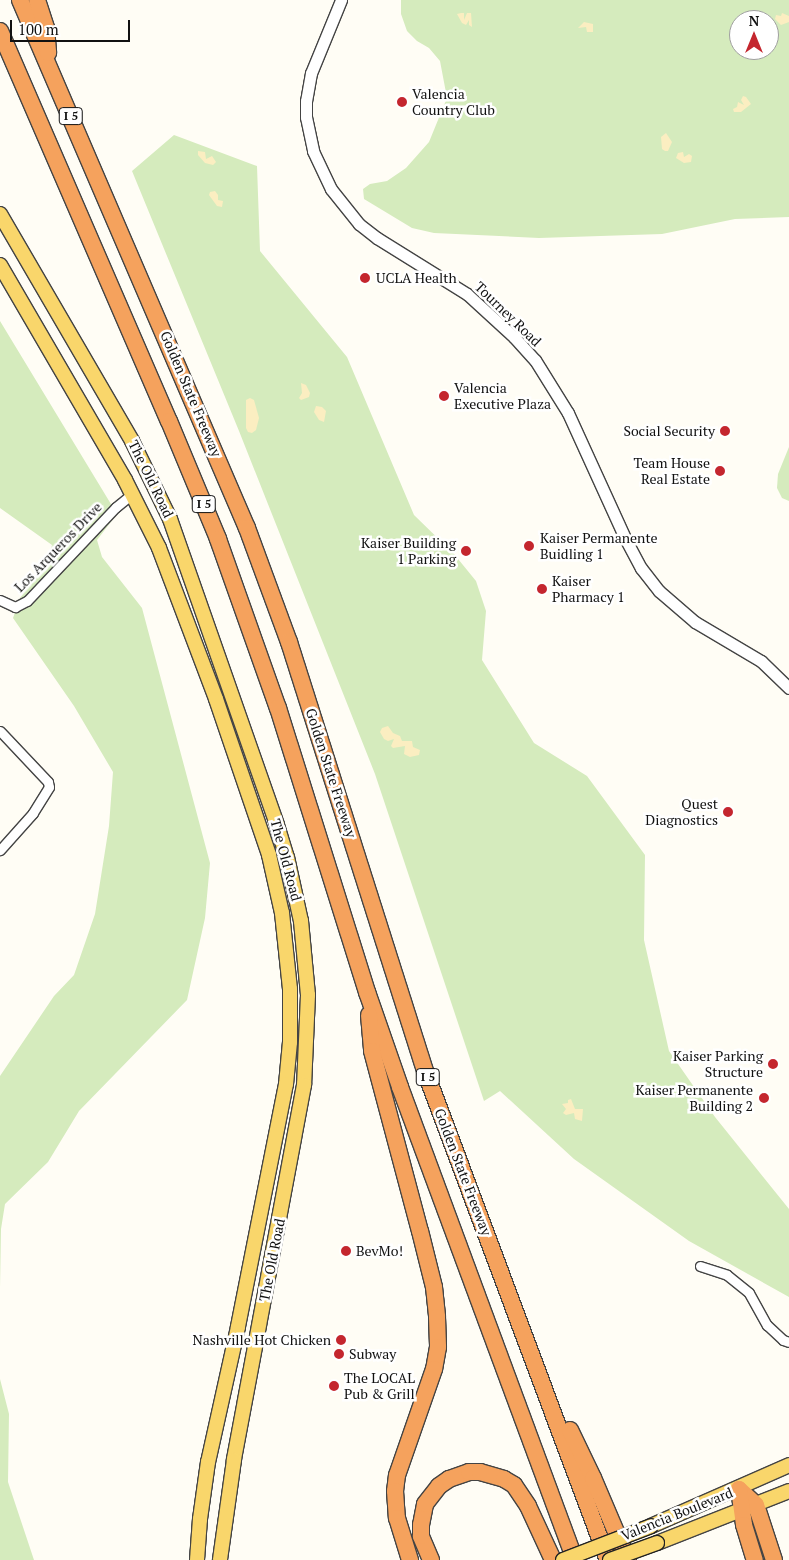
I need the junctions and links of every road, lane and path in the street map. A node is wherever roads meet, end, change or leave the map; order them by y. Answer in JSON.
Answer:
{"nodes":[{"id":1,"x":20,"y":0,"type":"edge"},
{"id":2,"x":37,"y":0,"type":"edge"},
{"id":3,"x":341,"y":0,"type":"edge"},
{"id":4,"x":0,"y":31,"type":"edge"},
{"id":5,"x":50,"y":68,"type":"junction"},
{"id":6,"x":0,"y":214,"type":"edge"},
{"id":7,"x":0,"y":265,"type":"edge"},
{"id":8,"x":132,"y":494,"type":"junction"},
{"id":9,"x":0,"y":600,"type":"edge"},
{"id":10,"x":789,"y":688,"type":"edge"},
{"id":11,"x":0,"y":731,"type":"edge"},
{"id":12,"x":0,"y":850,"type":"edge"},
{"id":13,"x":367,"y":992,"type":"junction"},
{"id":14,"x":700,"y":1266,"type":"dead end"},
{"id":15,"x":789,"y":1342,"type":"edge"},
{"id":16,"x":530,"y":1349,"type":"junction"},
{"id":17,"x":789,"y":1465,"type":"edge"},
{"id":18,"x":739,"y":1489,"type":"junction"},
{"id":19,"x":789,"y":1491,"type":"edge"},
{"id":20,"x":749,"y":1508,"type":"junction"},
{"id":21,"x":225,"y":1525,"type":"junction"},
{"id":22,"x":198,"y":1560,"type":"edge"},
{"id":23,"x":220,"y":1560,"type":"edge"},
{"id":24,"x":229,"y":1560,"type":"edge"},
{"id":25,"x":410,"y":1560,"type":"edge"},
{"id":26,"x":431,"y":1560,"type":"edge"},
{"id":27,"x":554,"y":1560,"type":"edge"},
{"id":28,"x":563,"y":1560,"type":"edge"},
{"id":29,"x":575,"y":1560,"type":"edge"},
{"id":30,"x":609,"y":1560,"type":"edge"},
{"id":31,"x":628,"y":1560,"type":"edge"},
{"id":32,"x":755,"y":1560,"type":"edge"},
{"id":33,"x":774,"y":1560,"type":"edge"}],
"edges":[{"from":1,"to":5,"type":"highway","name":"Golden State Freeway","number":"I 5"},
{"from":2,"to":5,"type":"highway","number":"I 5"},
{"from":3,"to":10,"type":"street","name":"Tourney Road"},
{"from":4,"to":13,"type":"highway","name":"Golden State Freeway","number":"I 5"},
{"from":5,"to":16,"type":"highway","name":"Golden State Freeway","number":"I 5"},
{"from":6,"to":21,"type":"main road","name":"The Old Road"},
{"from":7,"to":8,"type":"main road","name":"The Old Road"},
{"from":8,"to":9,"type":"street","name":"Los Arqueros Drive"},
{"from":8,"to":22,"type":"main road","name":"The Old Road"},
{"from":11,"to":12,"type":"street"},
{"from":13,"to":25,"type":"highway"},
{"from":13,"to":29,"type":"highway","name":"Golden State Freeway","number":"I 5"},
{"from":14,"to":15,"type":"street"},
{"from":16,"to":30,"type":"highway","name":"Golden State Freeway","number":"I 5"},
{"from":16,"to":31,"type":"highway"},
{"from":17,"to":18,"type":"main road","name":"Valencia Boulevard"},
{"from":18,"to":20,"type":"highway"},
{"from":18,"to":28,"type":"main road","name":"Valencia Boulevard","bridge":true},
{"from":19,"to":20,"type":"main road","name":"Valencia Boulevard"},
{"from":20,"to":30,"type":"main road","name":"Valencia Boulevard","bridge":true},
{"from":20,"to":32,"type":"highway"},
{"from":20,"to":33,"type":"highway"},
{"from":21,"to":23,"type":"main road","name":"The Old Road"},
{"from":21,"to":24,"type":"main road"},
{"from":26,"to":27,"type":"highway"}]}
